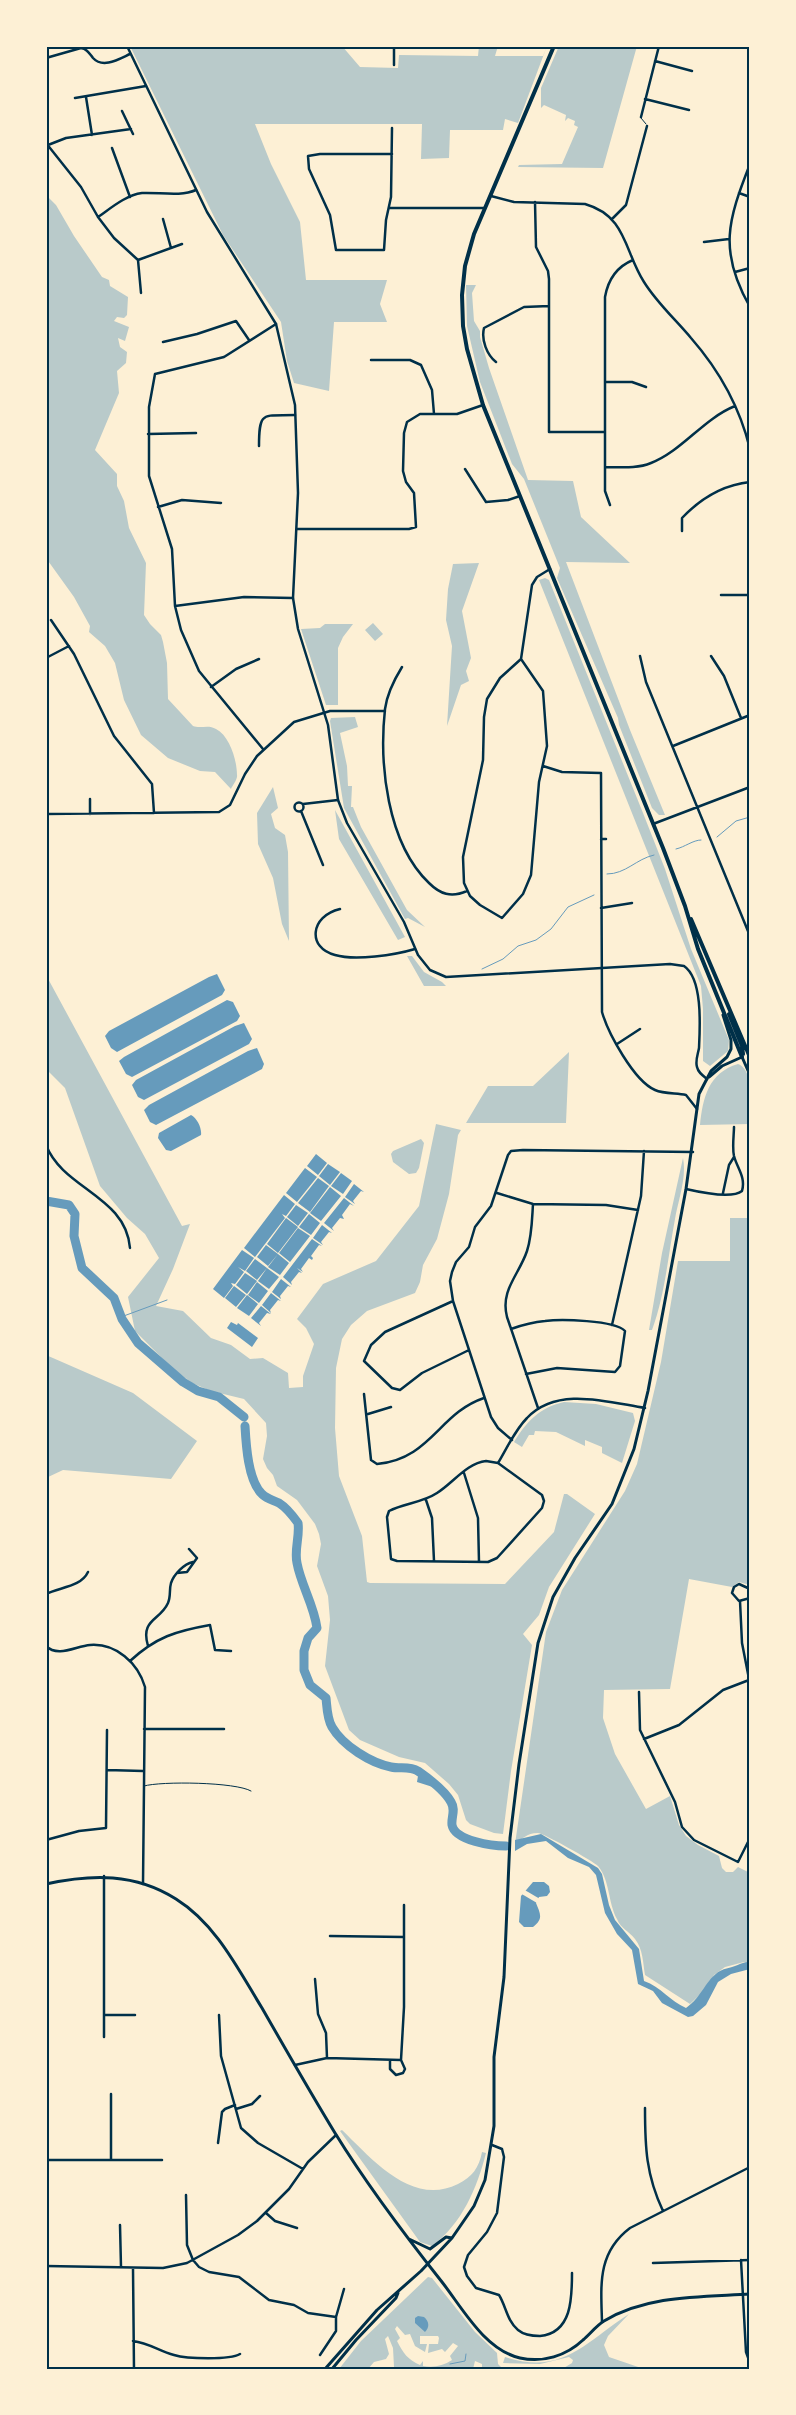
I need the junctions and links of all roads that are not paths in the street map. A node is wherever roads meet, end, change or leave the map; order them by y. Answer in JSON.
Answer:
{"nodes":[{"id":1,"x":126,"y":46,"type":"edge"},
{"id":2,"x":394,"y":46,"type":"edge"},
{"id":3,"x":554,"y":46,"type":"edge"},
{"id":4,"x":659,"y":46,"type":"edge"},
{"id":5,"x":130,"y":54,"type":"junction"},
{"id":6,"x":46,"y":58,"type":"edge"},
{"id":7,"x":655,"y":61,"type":"junction"},
{"id":8,"x":394,"y":65,"type":"dead end"},
{"id":9,"x":692,"y":71,"type":"dead end"},
{"id":10,"x":146,"y":86,"type":"junction"},
{"id":11,"x":86,"y":97,"type":"junction"},
{"id":12,"x":75,"y":98,"type":"dead end"},
{"id":13,"x":645,"y":99,"type":"junction"},
{"id":14,"x":689,"y":110,"type":"dead end"},
{"id":15,"x":122,"y":111,"type":"dead end"},
{"id":16,"x":641,"y":117,"type":"joint"},
{"id":17,"x":647,"y":126,"type":"joint"},
{"id":18,"x":392,"y":128,"type":"dead end"},
{"id":19,"x":131,"y":129,"type":"junction"},
{"id":20,"x":133,"y":134,"type":"dead end"},
{"id":21,"x":92,"y":135,"type":"junction"},
{"id":22,"x":47,"y":144,"type":"edge"},
{"id":23,"x":112,"y":148,"type":"dead end"},
{"id":24,"x":392,"y":154,"type":"junction"},
{"id":25,"x":750,"y":164,"type":"edge"},
{"id":26,"x":196,"y":190,"type":"junction"},
{"id":27,"x":739,"y":192,"type":"junction"},
{"id":28,"x":491,"y":196,"type":"junction"},
{"id":29,"x":130,"y":197,"type":"junction"},
{"id":30,"x":750,"y":197,"type":"edge"},
{"id":31,"x":535,"y":202,"type":"junction"},
{"id":32,"x":389,"y":208,"type":"junction"},
{"id":33,"x":485,"y":208,"type":"junction"},
{"id":34,"x":98,"y":217,"type":"junction"},
{"id":35,"x":163,"y":219,"type":"dead end"},
{"id":36,"x":612,"y":219,"type":"junction"},
{"id":37,"x":729,"y":239,"type":"junction"},
{"id":38,"x":704,"y":242,"type":"dead end"},
{"id":39,"x":182,"y":244,"type":"dead end"},
{"id":40,"x":171,"y":248,"type":"junction"},
{"id":41,"x":138,"y":260,"type":"junction"},
{"id":42,"x":632,"y":260,"type":"junction"},
{"id":43,"x":750,"y":268,"type":"edge"},
{"id":44,"x":735,"y":272,"type":"junction"},
{"id":45,"x":141,"y":294,"type":"dead end"},
{"id":46,"x":549,"y":306,"type":"junction"},
{"id":47,"x":750,"y":307,"type":"edge"},
{"id":48,"x":276,"y":324,"type":"junction"},
{"id":49,"x":249,"y":341,"type":"junction"},
{"id":50,"x":163,"y":342,"type":"dead end"},
{"id":51,"x":371,"y":360,"type":"dead end"},
{"id":52,"x":496,"y":362,"type":"dead end"},
{"id":53,"x":605,"y":382,"type":"junction"},
{"id":54,"x":646,"y":387,"type":"dead end"},
{"id":55,"x":483,"y":405,"type":"junction"},
{"id":56,"x":735,"y":406,"type":"junction"},
{"id":57,"x":434,"y":414,"type":"junction"},
{"id":58,"x":296,"y":415,"type":"junction"},
{"id":59,"x":196,"y":432,"type":"dead end"},
{"id":60,"x":605,"y":432,"type":"junction"},
{"id":61,"x":148,"y":434,"type":"junction"},
{"id":62,"x":749,"y":439,"type":"edge"},
{"id":63,"x":259,"y":446,"type":"dead end"},
{"id":64,"x":750,"y":449,"type":"edge"},
{"id":65,"x":605,"y":467,"type":"junction"},
{"id":66,"x":465,"y":468,"type":"dead end"},
{"id":67,"x":750,"y":482,"type":"edge"},
{"id":68,"x":520,"y":496,"type":"junction"},
{"id":69,"x":220,"y":503,"type":"dead end"},
{"id":70,"x":610,"y":505,"type":"dead end"},
{"id":71,"x":158,"y":507,"type":"junction"},
{"id":72,"x":297,"y":529,"type":"junction"},
{"id":73,"x":682,"y":531,"type":"dead end"},
{"id":74,"x":550,"y":569,"type":"junction"},
{"id":75,"x":721,"y":595,"type":"dead end"},
{"id":76,"x":750,"y":595,"type":"edge"},
{"id":77,"x":293,"y":598,"type":"junction"},
{"id":78,"x":175,"y":606,"type":"junction"},
{"id":79,"x":51,"y":620,"type":"dead end"},
{"id":80,"x":69,"y":646,"type":"junction"},
{"id":81,"x":640,"y":656,"type":"dead end"},
{"id":82,"x":711,"y":656,"type":"dead end"},
{"id":83,"x":46,"y":658,"type":"edge"},
{"id":84,"x":259,"y":659,"type":"dead end"},
{"id":85,"x":521,"y":659,"type":"junction"},
{"id":86,"x":402,"y":667,"type":"dead end"},
{"id":87,"x":211,"y":687,"type":"junction"},
{"id":88,"x":385,"y":711,"type":"junction"},
{"id":89,"x":325,"y":713,"type":"junction"},
{"id":90,"x":750,"y":715,"type":"edge"},
{"id":91,"x":741,"y":718,"type":"junction"},
{"id":92,"x":673,"y":746,"type":"junction"},
{"id":93,"x":263,"y":749,"type":"junction"},
{"id":94,"x":543,"y":766,"type":"junction"},
{"id":95,"x":750,"y":787,"type":"edge"},
{"id":96,"x":90,"y":799,"type":"dead end"},
{"id":97,"x":338,"y":800,"type":"junction"},
{"id":98,"x":303,"y":804,"type":"junction"},
{"id":99,"x":698,"y":806,"type":"junction"},
{"id":100,"x":301,"y":811,"type":"junction"},
{"id":101,"x":46,"y":814,"type":"edge"},
{"id":102,"x":90,"y":814,"type":"junction"},
{"id":103,"x":154,"y":814,"type":"junction"},
{"id":104,"x":653,"y":824,"type":"junction"},
{"id":105,"x":601,"y":839,"type":"junction"},
{"id":106,"x":606,"y":839,"type":"dead end"},
{"id":107,"x":323,"y":865,"type":"dead end"},
{"id":108,"x":467,"y":891,"type":"junction"},
{"id":109,"x":632,"y":903,"type":"dead end"},
{"id":110,"x":685,"y":906,"type":"junction"},
{"id":111,"x":340,"y":908,"type":"dead end"},
{"id":112,"x":601,"y":908,"type":"junction"},
{"id":113,"x":750,"y":936,"type":"edge"},
{"id":114,"x":415,"y":948,"type":"junction"},
{"id":115,"x":600,"y":969,"type":"junction"},
{"id":116,"x":726,"y":1002,"type":"junction"},
{"id":117,"x":720,"y":1006,"type":"junction"},
{"id":118,"x":640,"y":1029,"type":"dead end"},
{"id":119,"x":617,"y":1044,"type":"junction"},
{"id":120,"x":749,"y":1056,"type":"edge"},
{"id":121,"x":742,"y":1057,"type":"junction"},
{"id":122,"x":750,"y":1075,"type":"edge"},
{"id":123,"x":706,"y":1079,"type":"junction"},
{"id":124,"x":697,"y":1109,"type":"junction"},
{"id":125,"x":734,"y":1127,"type":"dead end"},
{"id":126,"x":46,"y":1145,"type":"edge"},
{"id":127,"x":644,"y":1151,"type":"junction"},
{"id":128,"x":693,"y":1152,"type":"junction"},
{"id":129,"x":734,"y":1157,"type":"junction"},
{"id":130,"x":686,"y":1189,"type":"junction"},
{"id":131,"x":497,"y":1194,"type":"junction"},
{"id":132,"x":723,"y":1194,"type":"junction"},
{"id":133,"x":533,"y":1204,"type":"junction"},
{"id":134,"x":638,"y":1210,"type":"junction"},
{"id":135,"x":130,"y":1248,"type":"dead end"},
{"id":136,"x":453,"y":1301,"type":"junction"},
{"id":137,"x":612,"y":1325,"type":"junction"},
{"id":138,"x":511,"y":1329,"type":"junction"},
{"id":139,"x":469,"y":1350,"type":"junction"},
{"id":140,"x":526,"y":1374,"type":"junction"},
{"id":141,"x":364,"y":1394,"type":"dead end"},
{"id":142,"x":485,"y":1398,"type":"junction"},
{"id":143,"x":391,"y":1407,"type":"dead end"},
{"id":144,"x":538,"y":1408,"type":"junction"},
{"id":145,"x":644,"y":1408,"type":"junction"},
{"id":146,"x":368,"y":1414,"type":"junction"},
{"id":147,"x":512,"y":1440,"type":"junction"},
{"id":148,"x":498,"y":1463,"type":"junction"},
{"id":149,"x":464,"y":1472,"type":"junction"},
{"id":150,"x":426,"y":1500,"type":"junction"},
{"id":151,"x":190,"y":1549,"type":"dead end"},
{"id":152,"x":434,"y":1561,"type":"junction"},
{"id":153,"x":193,"y":1562,"type":"junction"},
{"id":154,"x":479,"y":1562,"type":"junction"},
{"id":155,"x":88,"y":1572,"type":"dead end"},
{"id":156,"x":177,"y":1574,"type":"junction"},
{"id":157,"x":750,"y":1589,"type":"edge"},
{"id":158,"x":46,"y":1594,"type":"edge"},
{"id":159,"x":750,"y":1598,"type":"edge"},
{"id":160,"x":740,"y":1602,"type":"junction"},
{"id":161,"x":46,"y":1646,"type":"edge"},
{"id":162,"x":148,"y":1646,"type":"junction"},
{"id":163,"x":231,"y":1651,"type":"dead end"},
{"id":164,"x":130,"y":1661,"type":"junction"},
{"id":165,"x":749,"y":1682,"type":"edge"},
{"id":166,"x":639,"y":1692,"type":"dead end"},
{"id":167,"x":144,"y":1729,"type":"junction"},
{"id":168,"x":224,"y":1729,"type":"dead end"},
{"id":169,"x":107,"y":1730,"type":"dead end"},
{"id":170,"x":644,"y":1739,"type":"junction"},
{"id":171,"x":107,"y":1770,"type":"junction"},
{"id":172,"x":143,"y":1771,"type":"junction"},
{"id":173,"x":143,"y":1787,"type":"junction"},
{"id":174,"x":251,"y":1791,"type":"dead end"},
{"id":175,"x":750,"y":1838,"type":"edge"},
{"id":176,"x":46,"y":1840,"type":"edge"},
{"id":177,"x":104,"y":1876,"type":"junction"},
{"id":178,"x":46,"y":1884,"type":"edge"},
{"id":179,"x":143,"y":1884,"type":"junction"},
{"id":180,"x":404,"y":1905,"type":"dead end"},
{"id":181,"x":330,"y":1936,"type":"dead end"},
{"id":182,"x":404,"y":1937,"type":"junction"},
{"id":183,"x":315,"y":1979,"type":"dead end"},
{"id":184,"x":104,"y":2015,"type":"junction"},
{"id":185,"x":135,"y":2015,"type":"dead end"},
{"id":186,"x":219,"y":2015,"type":"dead end"},
{"id":187,"x":104,"y":2037,"type":"dead end"},
{"id":188,"x":327,"y":2058,"type":"junction"},
{"id":189,"x":390,"y":2060,"type":"junction"},
{"id":190,"x":400,"y":2060,"type":"junction"},
{"id":191,"x":295,"y":2065,"type":"junction"},
{"id":192,"x":111,"y":2094,"type":"dead end"},
{"id":193,"x":260,"y":2096,"type":"dead end"},
{"id":194,"x":235,"y":2107,"type":"junction"},
{"id":195,"x":646,"y":2108,"type":"dead end"},
{"id":196,"x":336,"y":2135,"type":"junction"},
{"id":197,"x":218,"y":2143,"type":"dead end"},
{"id":198,"x":492,"y":2145,"type":"junction"},
{"id":199,"x":46,"y":2160,"type":"edge"},
{"id":200,"x":111,"y":2160,"type":"junction"},
{"id":201,"x":162,"y":2160,"type":"dead end"},
{"id":202,"x":750,"y":2167,"type":"edge"},
{"id":203,"x":303,"y":2169,"type":"junction"},
{"id":204,"x":186,"y":2194,"type":"dead end"},
{"id":205,"x":663,"y":2211,"type":"junction"},
{"id":206,"x":265,"y":2213,"type":"junction"},
{"id":207,"x":120,"y":2225,"type":"dead end"},
{"id":208,"x":297,"y":2228,"type":"dead end"},
{"id":209,"x":452,"y":2238,"type":"junction"},
{"id":210,"x":408,"y":2239,"type":"junction"},
{"id":211,"x":193,"y":2260,"type":"junction"},
{"id":212,"x":741,"y":2260,"type":"junction"},
{"id":213,"x":750,"y":2260,"type":"edge"},
{"id":214,"x":653,"y":2263,"type":"dead end"},
{"id":215,"x":428,"y":2264,"type":"junction"},
{"id":216,"x":46,"y":2266,"type":"edge"},
{"id":217,"x":121,"y":2267,"type":"junction"},
{"id":218,"x":133,"y":2267,"type":"junction"},
{"id":219,"x":572,"y":2273,"type":"dead end"},
{"id":220,"x":344,"y":2289,"type":"dead end"},
{"id":221,"x":398,"y":2293,"type":"junction"},
{"id":222,"x":750,"y":2294,"type":"edge"},
{"id":223,"x":744,"y":2295,"type":"junction"},
{"id":224,"x":336,"y":2317,"type":"junction"},
{"id":225,"x":602,"y":2322,"type":"junction"},
{"id":226,"x":750,"y":2334,"type":"edge"},
{"id":227,"x":746,"y":2335,"type":"junction"},
{"id":228,"x":133,"y":2341,"type":"junction"},
{"id":229,"x":240,"y":2354,"type":"dead end"},
{"id":230,"x":320,"y":2355,"type":"dead end"},
{"id":231,"x":750,"y":2363,"type":"edge"},
{"id":232,"x":134,"y":2369,"type":"edge"},
{"id":233,"x":325,"y":2369,"type":"edge"},
{"id":234,"x":332,"y":2369,"type":"edge"}],
"edges":[{"from":1,"to":5,"type":"street"},
{"from":2,"to":8,"type":"street"},
{"from":3,"to":28,"type":"main road"},
{"from":4,"to":7,"type":"street"},
{"from":5,"to":6,"type":"street"},
{"from":5,"to":10,"type":"street"},
{"from":7,"to":9,"type":"street"},
{"from":7,"to":13,"type":"street"},
{"from":10,"to":11,"type":"street"},
{"from":10,"to":26,"type":"street"},
{"from":11,"to":12,"type":"street"},
{"from":11,"to":21,"type":"street"},
{"from":13,"to":14,"type":"street"},
{"from":13,"to":16,"type":"street"},
{"from":15,"to":19,"type":"street"},
{"from":16,"to":17,"type":"lane"},
{"from":17,"to":36,"type":"street"},
{"from":18,"to":24,"type":"street"},
{"from":19,"to":20,"type":"street"},
{"from":19,"to":21,"type":"street"},
{"from":21,"to":22,"type":"street"},
{"from":22,"to":34,"type":"street"},
{"from":23,"to":29,"type":"street"},
{"from":24,"to":32,"type":"street"},
{"from":24,"to":32,"type":"street"},
{"from":25,"to":27,"type":"street"},
{"from":26,"to":29,"type":"street"},
{"from":26,"to":48,"type":"street"},
{"from":27,"to":30,"type":"street"},
{"from":27,"to":37,"type":"street"},
{"from":28,"to":31,"type":"street"},
{"from":28,"to":33,"type":"main road"},
{"from":29,"to":34,"type":"street"},
{"from":31,"to":36,"type":"street"},
{"from":31,"to":46,"type":"street"},
{"from":32,"to":33,"type":"street"},
{"from":33,"to":55,"type":"main road"},
{"from":34,"to":41,"type":"street"},
{"from":35,"to":40,"type":"street"},
{"from":36,"to":42,"type":"street"},
{"from":37,"to":38,"type":"street"},
{"from":37,"to":44,"type":"street"},
{"from":39,"to":40,"type":"street"},
{"from":40,"to":41,"type":"street"},
{"from":41,"to":45,"type":"street"},
{"from":42,"to":53,"type":"street"},
{"from":42,"to":56,"type":"street"},
{"from":43,"to":44,"type":"street"},
{"from":44,"to":47,"type":"street"},
{"from":46,"to":52,"type":"street"},
{"from":46,"to":60,"type":"street"},
{"from":48,"to":49,"type":"street"},
{"from":48,"to":58,"type":"street"},
{"from":49,"to":50,"type":"street"},
{"from":49,"to":61,"type":"street"},
{"from":51,"to":57,"type":"street"},
{"from":53,"to":54,"type":"street"},
{"from":53,"to":60,"type":"street"},
{"from":55,"to":57,"type":"street"},
{"from":55,"to":68,"type":"main road"},
{"from":56,"to":62,"type":"street"},
{"from":56,"to":65,"type":"street"},
{"from":57,"to":72,"type":"street"},
{"from":58,"to":63,"type":"street"},
{"from":58,"to":72,"type":"street"},
{"from":59,"to":61,"type":"street"},
{"from":60,"to":65,"type":"street"},
{"from":61,"to":71,"type":"street"},
{"from":62,"to":64,"type":"street"},
{"from":65,"to":70,"type":"street"},
{"from":66,"to":68,"type":"street"},
{"from":67,"to":73,"type":"street"},
{"from":68,"to":74,"type":"main road"},
{"from":69,"to":71,"type":"street"},
{"from":71,"to":78,"type":"street"},
{"from":72,"to":77,"type":"street"},
{"from":74,"to":85,"type":"street"},
{"from":74,"to":104,"type":"main road"},
{"from":75,"to":76,"type":"street"},
{"from":77,"to":78,"type":"street"},
{"from":77,"to":89,"type":"street"},
{"from":78,"to":87,"type":"street"},
{"from":79,"to":80,"type":"street"},
{"from":80,"to":83,"type":"street"},
{"from":80,"to":103,"type":"street"},
{"from":81,"to":92,"type":"street"},
{"from":82,"to":91,"type":"street"},
{"from":84,"to":87,"type":"street"},
{"from":85,"to":94,"type":"street"},
{"from":85,"to":108,"type":"street"},
{"from":86,"to":88,"type":"street"},
{"from":87,"to":93,"type":"street"},
{"from":88,"to":89,"type":"street"},
{"from":88,"to":108,"type":"street"},
{"from":89,"to":93,"type":"street"},
{"from":89,"to":97,"type":"street"},
{"from":90,"to":91,"type":"street"},
{"from":91,"to":92,"type":"street"},
{"from":92,"to":99,"type":"street"},
{"from":93,"to":103,"type":"street"},
{"from":94,"to":105,"type":"street"},
{"from":94,"to":108,"type":"street"},
{"from":95,"to":99,"type":"street"},
{"from":96,"to":102,"type":"street"},
{"from":97,"to":98,"type":"street"},
{"from":97,"to":114,"type":"street"},
{"from":98,"to":100,"type":"street"},
{"from":98,"to":100,"type":"street"},
{"from":99,"to":104,"type":"street"},
{"from":99,"to":113,"type":"street"},
{"from":100,"to":107,"type":"street"},
{"from":101,"to":102,"type":"street"},
{"from":102,"to":103,"type":"street"},
{"from":104,"to":110,"type":"main road"},
{"from":105,"to":106,"type":"street"},
{"from":105,"to":112,"type":"street"},
{"from":109,"to":112,"type":"street"},
{"from":110,"to":116,"type":"main road"},
{"from":110,"to":117,"type":"main road"},
{"from":111,"to":114,"type":"street"},
{"from":112,"to":115,"type":"street"},
{"from":114,"to":115,"type":"street"},
{"from":115,"to":119,"type":"street"},
{"from":115,"to":123,"type":"street"},
{"from":116,"to":120,"type":"main road"},
{"from":116,"to":121,"type":"main road"},
{"from":117,"to":121,"type":"main road"},
{"from":117,"to":123,"type":"main road"},
{"from":118,"to":119,"type":"street"},
{"from":119,"to":124,"type":"street"},
{"from":121,"to":122,"type":"main road"},
{"from":121,"to":123,"type":"main road"},
{"from":123,"to":124,"type":"main road"},
{"from":124,"to":128,"type":"main road"},
{"from":125,"to":129,"type":"street"},
{"from":126,"to":135,"type":"street"},
{"from":127,"to":128,"type":"street"},
{"from":127,"to":131,"type":"street"},
{"from":127,"to":134,"type":"street"},
{"from":128,"to":130,"type":"main road"},
{"from":129,"to":132,"type":"street"},
{"from":129,"to":132,"type":"street"},
{"from":130,"to":132,"type":"street"},
{"from":130,"to":145,"type":"main road"},
{"from":131,"to":133,"type":"street"},
{"from":131,"to":136,"type":"street"},
{"from":133,"to":134,"type":"street"},
{"from":133,"to":138,"type":"street"},
{"from":134,"to":137,"type":"street"},
{"from":136,"to":139,"type":"street"},
{"from":136,"to":139,"type":"street"},
{"from":137,"to":138,"type":"street"},
{"from":137,"to":140,"type":"street"},
{"from":138,"to":140,"type":"street"},
{"from":139,"to":142,"type":"street"},
{"from":140,"to":144,"type":"street"},
{"from":141,"to":146,"type":"street"},
{"from":142,"to":146,"type":"street"},
{"from":142,"to":147,"type":"street"},
{"from":143,"to":146,"type":"street"},
{"from":144,"to":145,"type":"street"},
{"from":144,"to":147,"type":"street"},
{"from":145,"to":198,"type":"main road"},
{"from":147,"to":148,"type":"street"},
{"from":148,"to":149,"type":"street"},
{"from":148,"to":154,"type":"street"},
{"from":149,"to":150,"type":"street"},
{"from":149,"to":154,"type":"street"},
{"from":150,"to":152,"type":"street"},
{"from":150,"to":152,"type":"street"},
{"from":151,"to":153,"type":"street"},
{"from":152,"to":154,"type":"street"},
{"from":153,"to":156,"type":"street"},
{"from":153,"to":156,"type":"street"},
{"from":155,"to":158,"type":"street"},
{"from":156,"to":162,"type":"street"},
{"from":157,"to":160,"type":"street"},
{"from":159,"to":160,"type":"street"},
{"from":160,"to":165,"type":"street"},
{"from":161,"to":164,"type":"street"},
{"from":162,"to":163,"type":"street"},
{"from":162,"to":164,"type":"street"},
{"from":164,"to":167,"type":"street"},
{"from":165,"to":170,"type":"street"},
{"from":166,"to":170,"type":"street"},
{"from":167,"to":168,"type":"street"},
{"from":167,"to":172,"type":"street"},
{"from":169,"to":171,"type":"street"},
{"from":170,"to":175,"type":"street"},
{"from":171,"to":172,"type":"street"},
{"from":171,"to":176,"type":"street"},
{"from":172,"to":173,"type":"street"},
{"from":173,"to":174,"type":"lane"},
{"from":173,"to":179,"type":"street"},
{"from":177,"to":178,"type":"main road"},
{"from":177,"to":179,"type":"main road"},
{"from":177,"to":184,"type":"street"},
{"from":179,"to":191,"type":"main road"},
{"from":180,"to":182,"type":"street"},
{"from":181,"to":182,"type":"street"},
{"from":182,"to":190,"type":"street"},
{"from":183,"to":188,"type":"street"},
{"from":184,"to":185,"type":"street"},
{"from":184,"to":187,"type":"street"},
{"from":186,"to":194,"type":"street"},
{"from":188,"to":189,"type":"street"},
{"from":188,"to":191,"type":"street"},
{"from":189,"to":190,"type":"street"},
{"from":189,"to":190,"type":"street"},
{"from":191,"to":196,"type":"main road"},
{"from":192,"to":200,"type":"street"},
{"from":193,"to":194,"type":"street"},
{"from":194,"to":197,"type":"street"},
{"from":194,"to":203,"type":"street"},
{"from":195,"to":205,"type":"street"},
{"from":196,"to":203,"type":"street"},
{"from":196,"to":210,"type":"main road"},
{"from":198,"to":209,"type":"main road"},
{"from":198,"to":219,"type":"street"},
{"from":199,"to":200,"type":"street"},
{"from":200,"to":201,"type":"street"},
{"from":202,"to":205,"type":"street"},
{"from":203,"to":206,"type":"street"},
{"from":204,"to":211,"type":"street"},
{"from":205,"to":225,"type":"street"},
{"from":206,"to":208,"type":"street"},
{"from":206,"to":211,"type":"street"},
{"from":207,"to":217,"type":"street"},
{"from":209,"to":210,"type":"main road"},
{"from":209,"to":215,"type":"main road"},
{"from":210,"to":215,"type":"main road"},
{"from":211,"to":218,"type":"street"},
{"from":211,"to":224,"type":"street"},
{"from":212,"to":213,"type":"street"},
{"from":212,"to":214,"type":"street"},
{"from":212,"to":223,"type":"street"},
{"from":215,"to":221,"type":"main road"},
{"from":215,"to":225,"type":"main road"},
{"from":216,"to":217,"type":"street"},
{"from":217,"to":218,"type":"street"},
{"from":218,"to":228,"type":"street"},
{"from":220,"to":224,"type":"street"},
{"from":221,"to":233,"type":"main road"},
{"from":221,"to":234,"type":"main road"},
{"from":222,"to":223,"type":"main road"},
{"from":223,"to":225,"type":"main road"},
{"from":223,"to":227,"type":"street"},
{"from":224,"to":230,"type":"street"},
{"from":226,"to":227,"type":"street"},
{"from":227,"to":231,"type":"street"},
{"from":228,"to":229,"type":"street"},
{"from":228,"to":232,"type":"street"}]}
